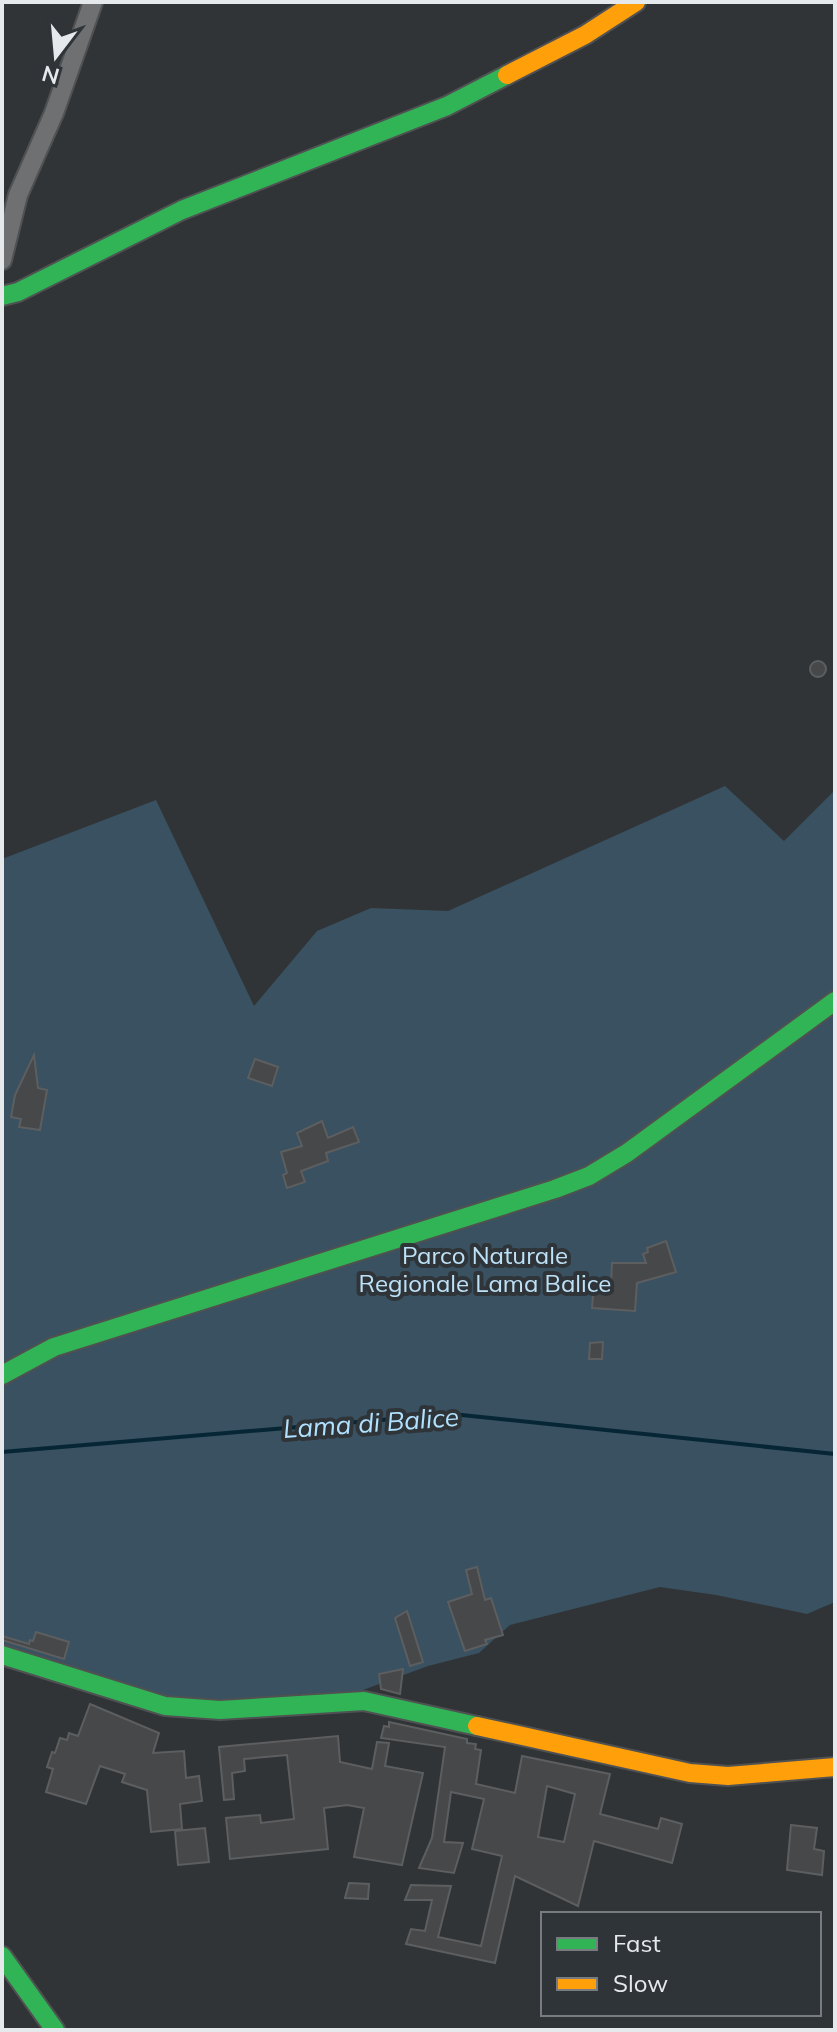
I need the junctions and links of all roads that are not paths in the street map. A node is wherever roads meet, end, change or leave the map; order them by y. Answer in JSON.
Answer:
{"nodes":[{"id":1,"x":93,"y":2,"type":"edge"},
{"id":2,"x":636,"y":2,"type":"edge"},
{"id":3,"x":2,"y":260,"type":"edge"},
{"id":4,"x":2,"y":296,"type":"edge"},
{"id":5,"x":835,"y":1001,"type":"edge"},
{"id":6,"x":2,"y":1375,"type":"edge"},
{"id":7,"x":2,"y":1655,"type":"edge"},
{"id":8,"x":835,"y":1767,"type":"edge"},
{"id":9,"x":2,"y":1956,"type":"edge"},
{"id":10,"x":55,"y":2030,"type":"edge"}],
"edges":[{"from":1,"to":3,"type":"street"},
{"from":2,"to":4,"type":"street"},
{"from":5,"to":6,"type":"street"},
{"from":7,"to":8,"type":"street"},
{"from":9,"to":10,"type":"street"}]}
